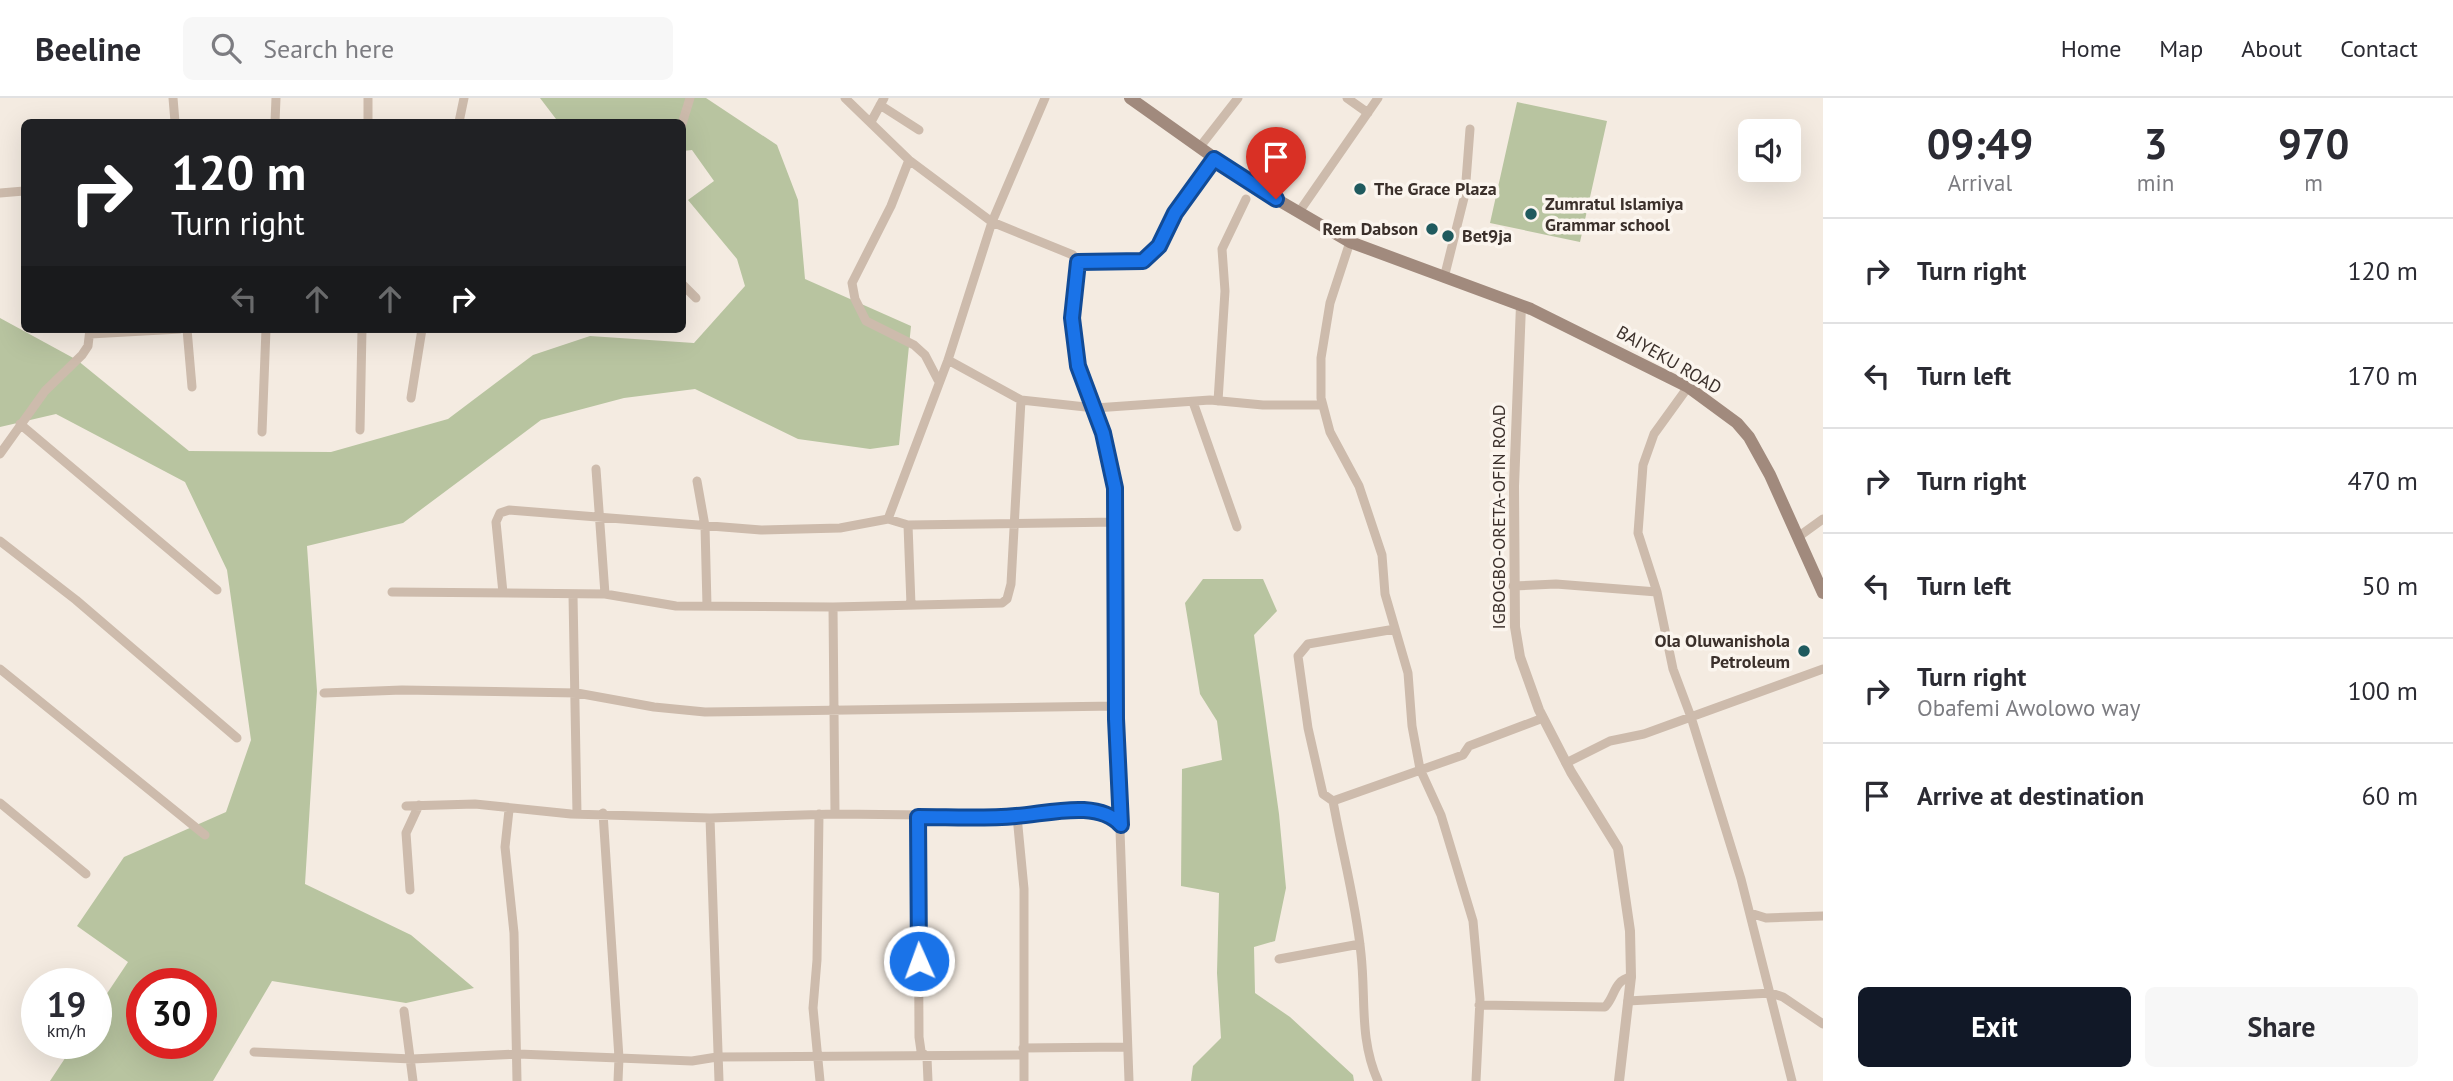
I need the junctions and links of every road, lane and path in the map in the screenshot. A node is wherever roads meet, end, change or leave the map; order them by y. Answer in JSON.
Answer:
{"nodes":[{"id":1,"x":173,"y":98,"type":"edge"},
{"id":2,"x":276,"y":98,"type":"edge"},
{"id":3,"x":368,"y":98,"type":"edge"},
{"id":4,"x":464,"y":98,"type":"edge"},
{"id":5,"x":690,"y":98,"type":"edge"},
{"id":6,"x":845,"y":98,"type":"edge"},
{"id":7,"x":1045,"y":98,"type":"edge"},
{"id":8,"x":1130,"y":98,"type":"edge"},
{"id":9,"x":1238,"y":98,"type":"edge"},
{"id":10,"x":1347,"y":98,"type":"edge"},
{"id":11,"x":1378,"y":98,"type":"edge"},
{"id":12,"x":882,"y":101,"type":"edge"},
{"id":13,"x":1368,"y":113,"type":"junction"},
{"id":14,"x":174,"y":119,"type":"edge"},
{"id":15,"x":275,"y":119,"type":"edge"},
{"id":16,"x":368,"y":119,"type":"edge"},
{"id":17,"x":459,"y":119,"type":"edge"},
{"id":18,"x":684,"y":119,"type":"edge"},
{"id":19,"x":872,"y":120,"type":"junction"},
{"id":20,"x":1470,"y":129,"type":"dead end"},
{"id":21,"x":919,"y":130,"type":"dead end"},
{"id":22,"x":1199,"y":148,"type":"junction"},
{"id":23,"x":909,"y":159,"type":"junction"},
{"id":24,"x":1214,"y":159,"type":"junction"},
{"id":25,"x":21,"y":191,"type":"edge"},
{"id":26,"x":0,"y":193,"type":"edge"},
{"id":27,"x":1246,"y":199,"type":"dead end"},
{"id":28,"x":1299,"y":212,"type":"junction"},
{"id":29,"x":992,"y":222,"type":"junction"},
{"id":30,"x":1350,"y":242,"type":"junction"},
{"id":31,"x":1078,"y":262,"type":"junction"},
{"id":32,"x":1444,"y":278,"type":"junction"},
{"id":33,"x":686,"y":288,"type":"edge"},
{"id":34,"x":696,"y":298,"type":"dead end"},
{"id":35,"x":1521,"y":305,"type":"junction"},
{"id":36,"x":90,"y":333,"type":"edge"},
{"id":37,"x":187,"y":333,"type":"edge"},
{"id":38,"x":265,"y":333,"type":"edge"},
{"id":39,"x":362,"y":333,"type":"edge"},
{"id":40,"x":421,"y":333,"type":"edge"},
{"id":41,"x":948,"y":360,"type":"junction"},
{"id":42,"x":939,"y":380,"type":"junction"},
{"id":43,"x":192,"y":387,"type":"dead end"},
{"id":44,"x":1688,"y":387,"type":"junction"},
{"id":45,"x":411,"y":398,"type":"dead end"},
{"id":46,"x":1021,"y":400,"type":"junction"},
{"id":47,"x":1218,"y":401,"type":"junction"},
{"id":48,"x":1192,"y":402,"type":"junction"},
{"id":49,"x":1322,"y":405,"type":"junction"},
{"id":50,"x":1095,"y":408,"type":"junction"},
{"id":51,"x":20,"y":424,"type":"junction"},
{"id":52,"x":360,"y":430,"type":"dead end"},
{"id":53,"x":261,"y":432,"type":"dead end"},
{"id":54,"x":0,"y":454,"type":"edge"},
{"id":55,"x":596,"y":469,"type":"dead end"},
{"id":56,"x":697,"y":481,"type":"dead end"},
{"id":57,"x":601,"y":516,"type":"junction"},
{"id":58,"x":888,"y":519,"type":"junction"},
{"id":59,"x":1823,"y":519,"type":"edge"},
{"id":60,"x":1013,"y":522,"type":"junction"},
{"id":61,"x":1117,"y":522,"type":"junction"},
{"id":62,"x":908,"y":525,"type":"junction"},
{"id":63,"x":705,"y":526,"type":"junction"},
{"id":64,"x":1237,"y":527,"type":"dead end"},
{"id":65,"x":1798,"y":537,"type":"junction"},
{"id":66,"x":0,"y":541,"type":"edge"},
{"id":67,"x":1513,"y":586,"type":"junction"},
{"id":68,"x":216,"y":590,"type":"dead end"},
{"id":69,"x":392,"y":592,"type":"dead end"},
{"id":70,"x":1657,"y":592,"type":"junction"},
{"id":71,"x":503,"y":593,"type":"junction"},
{"id":72,"x":605,"y":593,"type":"junction"},
{"id":73,"x":1823,"y":593,"type":"edge"},
{"id":74,"x":573,"y":595,"type":"junction"},
{"id":75,"x":911,"y":605,"type":"junction"},
{"id":76,"x":707,"y":606,"type":"junction"},
{"id":77,"x":833,"y":607,"type":"junction"},
{"id":78,"x":1395,"y":629,"type":"junction"},
{"id":79,"x":0,"y":669,"type":"edge"},
{"id":80,"x":1823,"y":670,"type":"edge"},
{"id":81,"x":324,"y":693,"type":"dead end"},
{"id":82,"x":577,"y":693,"type":"junction"},
{"id":83,"x":1116,"y":706,"type":"junction"},
{"id":84,"x":834,"y":709,"type":"junction"},
{"id":85,"x":1691,"y":717,"type":"junction"},
{"id":86,"x":1544,"y":718,"type":"junction"},
{"id":87,"x":237,"y":738,"type":"dead end"},
{"id":88,"x":1566,"y":763,"type":"junction"},
{"id":89,"x":1420,"y":769,"type":"junction"},
{"id":90,"x":1333,"y":800,"type":"junction"},
{"id":91,"x":0,"y":803,"type":"edge"},
{"id":92,"x":419,"y":805,"type":"junction"},
{"id":93,"x":406,"y":806,"type":"dead end"},
{"id":94,"x":509,"y":810,"type":"junction"},
{"id":95,"x":603,"y":813,"type":"junction"},
{"id":96,"x":577,"y":814,"type":"junction"},
{"id":97,"x":819,"y":814,"type":"junction"},
{"id":98,"x":835,"y":814,"type":"junction"},
{"id":99,"x":1017,"y":816,"type":"junction"},
{"id":100,"x":918,"y":817,"type":"junction"},
{"id":101,"x":710,"y":818,"type":"junction"},
{"id":102,"x":1121,"y":825,"type":"junction"},
{"id":103,"x":205,"y":835,"type":"dead end"},
{"id":104,"x":86,"y":874,"type":"dead end"},
{"id":105,"x":410,"y":890,"type":"dead end"},
{"id":106,"x":1750,"y":913,"type":"junction"},
{"id":107,"x":1823,"y":916,"type":"edge"},
{"id":108,"x":1766,"y":918,"type":"junction"},
{"id":109,"x":1754,"y":929,"type":"junction"},
{"id":110,"x":1360,"y":944,"type":"junction"},
{"id":111,"x":1279,"y":959,"type":"dead end"},
{"id":112,"x":1631,"y":977,"type":"junction"},
{"id":113,"x":1771,"y":993,"type":"junction"},
{"id":114,"x":1628,"y":1001,"type":"junction"},
{"id":115,"x":1479,"y":1005,"type":"junction"},
{"id":116,"x":404,"y":1011,"type":"dead end"},
{"id":117,"x":1823,"y":1024,"type":"edge"},
{"id":118,"x":1128,"y":1047,"type":"junction"},
{"id":119,"x":254,"y":1052,"type":"dead end"},
{"id":120,"x":1023,"y":1052,"type":"junction"},
{"id":121,"x":518,"y":1054,"type":"junction"},
{"id":122,"x":717,"y":1057,"type":"junction"},
{"id":123,"x":819,"y":1057,"type":"junction"},
{"id":124,"x":619,"y":1058,"type":"junction"},
{"id":125,"x":928,"y":1058,"type":"junction"},
{"id":126,"x":412,"y":1059,"type":"junction"},
{"id":127,"x":413,"y":1081,"type":"edge"},
{"id":128,"x":517,"y":1081,"type":"edge"},
{"id":129,"x":618,"y":1081,"type":"edge"},
{"id":130,"x":719,"y":1081,"type":"edge"},
{"id":131,"x":820,"y":1081,"type":"edge"},
{"id":132,"x":928,"y":1081,"type":"edge"},
{"id":133,"x":1024,"y":1081,"type":"edge"},
{"id":134,"x":1129,"y":1081,"type":"edge"},
{"id":135,"x":1378,"y":1081,"type":"edge"},
{"id":136,"x":1476,"y":1081,"type":"edge"},
{"id":137,"x":1619,"y":1081,"type":"edge"},
{"id":138,"x":1791,"y":1081,"type":"edge"}],
"edges":[{"from":1,"to":14,"type":"street"},
{"from":2,"to":15,"type":"street"},
{"from":3,"to":16,"type":"street"},
{"from":4,"to":17,"type":"street"},
{"from":5,"to":18,"type":"street"},
{"from":6,"to":19,"type":"street"},
{"from":7,"to":29,"type":"street"},
{"from":8,"to":22,"type":"main road","name":"BAIYEKU ROAD"},
{"from":9,"to":22,"type":"street"},
{"from":10,"to":13,"type":"street"},
{"from":11,"to":13,"type":"street"},
{"from":12,"to":19,"type":"street"},
{"from":12,"to":21,"type":"street"},
{"from":13,"to":28,"type":"street"},
{"from":19,"to":23,"type":"street"},
{"from":20,"to":32,"type":"street"},
{"from":22,"to":24,"type":"main road","name":"BAIYEKU ROAD"},
{"from":23,"to":29,"type":"street"},
{"from":23,"to":42,"type":"street"},
{"from":24,"to":28,"type":"main road","name":"BAIYEKU ROAD"},
{"from":24,"to":31,"type":"street"},
{"from":25,"to":26,"type":"street"},
{"from":27,"to":47,"type":"street"},
{"from":28,"to":30,"type":"main road","name":"BAIYEKU ROAD"},
{"from":29,"to":31,"type":"street"},
{"from":29,"to":41,"type":"street"},
{"from":30,"to":32,"type":"main road","name":"BAIYEKU ROAD"},
{"from":30,"to":49,"type":"street"},
{"from":31,"to":50,"type":"street"},
{"from":32,"to":35,"type":"main road","name":"BAIYEKU ROAD"},
{"from":33,"to":34,"type":"street"},
{"from":35,"to":44,"type":"main road","name":"BAIYEKU ROAD"},
{"from":35,"to":67,"type":"street","name":"IGBOGBO-ORETA-OFIN ROAD"},
{"from":36,"to":51,"type":"street"},
{"from":37,"to":43,"type":"street"},
{"from":38,"to":53,"type":"street"},
{"from":39,"to":52,"type":"street"},
{"from":40,"to":45,"type":"street"},
{"from":41,"to":42,"type":"street"},
{"from":41,"to":46,"type":"street"},
{"from":42,"to":58,"type":"street"},
{"from":44,"to":65,"type":"main road","name":"BAIYEKU ROAD"},
{"from":44,"to":70,"type":"street"},
{"from":46,"to":50,"type":"street"},
{"from":46,"to":60,"type":"street"},
{"from":47,"to":48,"type":"street"},
{"from":47,"to":49,"type":"street"},
{"from":48,"to":50,"type":"street"},
{"from":48,"to":64,"type":"street"},
{"from":49,"to":78,"type":"street"},
{"from":50,"to":61,"type":"street"},
{"from":51,"to":54,"type":"street"},
{"from":51,"to":68,"type":"street"},
{"from":55,"to":57,"type":"street"},
{"from":56,"to":63,"type":"street"},
{"from":57,"to":63,"type":"street"},
{"from":57,"to":71,"type":"street"},
{"from":57,"to":72,"type":"street"},
{"from":58,"to":62,"type":"street"},
{"from":58,"to":63,"type":"street"},
{"from":59,"to":65,"type":"street"},
{"from":60,"to":61,"type":"street"},
{"from":60,"to":62,"type":"street"},
{"from":60,"to":75,"type":"street"},
{"from":61,"to":83,"type":"street"},
{"from":62,"to":75,"type":"street"},
{"from":63,"to":76,"type":"street"},
{"from":65,"to":73,"type":"main road","name":"BAIYEKU ROAD"},
{"from":66,"to":87,"type":"street"},
{"from":67,"to":70,"type":"street"},
{"from":67,"to":86,"type":"street","name":"IGBOGBO-ORETA-OFIN ROAD"},
{"from":69,"to":71,"type":"street"},
{"from":70,"to":85,"type":"street"},
{"from":71,"to":74,"type":"street"},
{"from":72,"to":74,"type":"street"},
{"from":72,"to":76,"type":"street"},
{"from":74,"to":82,"type":"street"},
{"from":75,"to":77,"type":"street"},
{"from":76,"to":77,"type":"street"},
{"from":77,"to":84,"type":"street"},
{"from":78,"to":89,"type":"street"},
{"from":78,"to":90,"type":"street"},
{"from":79,"to":103,"type":"street"},
{"from":80,"to":85,"type":"street"},
{"from":81,"to":82,"type":"street"},
{"from":82,"to":84,"type":"street"},
{"from":82,"to":96,"type":"street"},
{"from":83,"to":84,"type":"street"},
{"from":83,"to":102,"type":"street"},
{"from":84,"to":98,"type":"street"},
{"from":85,"to":88,"type":"street"},
{"from":85,"to":106,"type":"street"},
{"from":86,"to":88,"type":"street","name":"IGBOGBO-ORETA-OFIN ROAD"},
{"from":86,"to":89,"type":"street"},
{"from":88,"to":112,"type":"street","name":"IGBOGBO-ORETA-OFIN ROAD"},
{"from":89,"to":90,"type":"street"},
{"from":89,"to":115,"type":"street"},
{"from":90,"to":110,"type":"street"},
{"from":91,"to":104,"type":"street"},
{"from":92,"to":93,"type":"street"},
{"from":92,"to":94,"type":"street"},
{"from":92,"to":105,"type":"street"},
{"from":94,"to":96,"type":"street"},
{"from":94,"to":121,"type":"street"},
{"from":95,"to":96,"type":"street"},
{"from":95,"to":101,"type":"street"},
{"from":95,"to":124,"type":"street"},
{"from":97,"to":98,"type":"street"},
{"from":97,"to":101,"type":"street"},
{"from":97,"to":123,"type":"street"},
{"from":98,"to":100,"type":"street"},
{"from":99,"to":100,"type":"street"},
{"from":99,"to":102,"type":"street"},
{"from":99,"to":120,"type":"street"},
{"from":100,"to":125,"type":"street"},
{"from":101,"to":122,"type":"street"},
{"from":102,"to":118,"type":"street"},
{"from":106,"to":108,"type":"street"},
{"from":106,"to":109,"type":"street"},
{"from":107,"to":108,"type":"street"},
{"from":108,"to":109,"type":"street"},
{"from":109,"to":113,"type":"street"},
{"from":110,"to":111,"type":"street"},
{"from":110,"to":135,"type":"street"},
{"from":112,"to":114,"type":"street","name":"IGBOGBO-ORETA-OFIN ROAD"},
{"from":112,"to":115,"type":"street"},
{"from":113,"to":114,"type":"street"},
{"from":113,"to":117,"type":"street"},
{"from":113,"to":138,"type":"street"},
{"from":114,"to":137,"type":"street","name":"IGBOGBO-ORETA-OFIN ROAD"},
{"from":115,"to":136,"type":"street"},
{"from":116,"to":126,"type":"street"},
{"from":118,"to":120,"type":"street"},
{"from":118,"to":134,"type":"street"},
{"from":119,"to":126,"type":"street"},
{"from":120,"to":125,"type":"street"},
{"from":120,"to":133,"type":"street"},
{"from":121,"to":124,"type":"street"},
{"from":121,"to":126,"type":"street"},
{"from":121,"to":128,"type":"street"},
{"from":122,"to":123,"type":"street"},
{"from":122,"to":124,"type":"street"},
{"from":122,"to":130,"type":"street"},
{"from":123,"to":125,"type":"street"},
{"from":123,"to":131,"type":"street"},
{"from":124,"to":129,"type":"street"},
{"from":125,"to":132,"type":"street"},
{"from":126,"to":127,"type":"street"}]}
